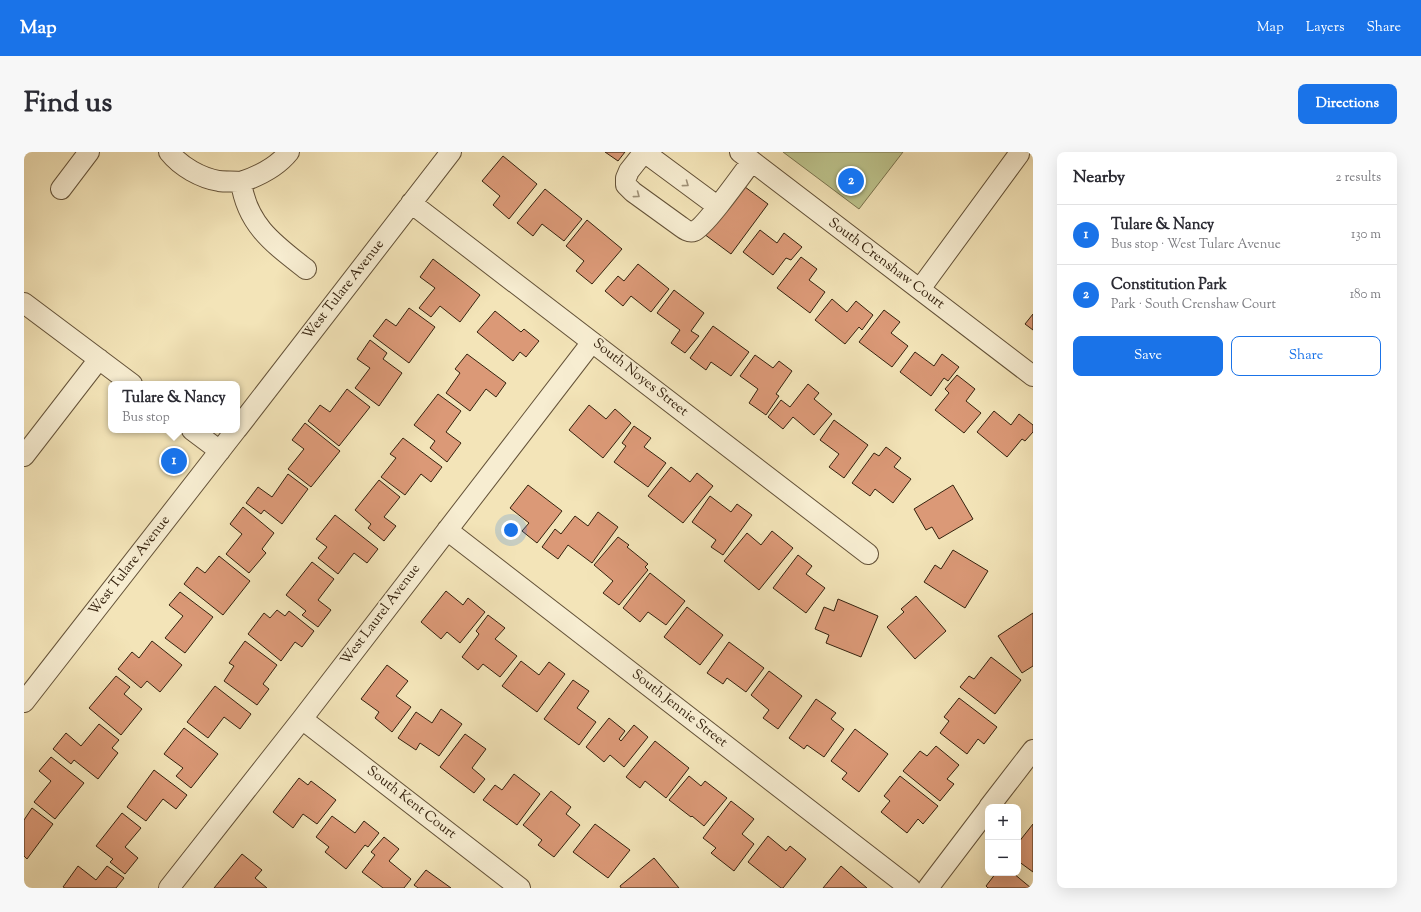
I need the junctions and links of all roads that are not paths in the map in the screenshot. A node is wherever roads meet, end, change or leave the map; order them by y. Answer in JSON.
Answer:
{"nodes":[{"id":1,"x":89,"y":152,"type":"edge"},
{"id":2,"x":169,"y":152,"type":"edge"},
{"id":3,"x":289,"y":152,"type":"edge"},
{"id":4,"x":451,"y":152,"type":"edge"},
{"id":5,"x":644,"y":152,"type":"edge"},
{"id":6,"x":1019,"y":154,"type":"dead end"},
{"id":7,"x":746,"y":157,"type":"edge"},
{"id":8,"x":241,"y":182,"type":"junction"},
{"id":9,"x":61,"y":188,"type":"dead end"},
{"id":10,"x":411,"y":203,"type":"junction"},
{"id":11,"x":717,"y":206,"type":"junction"},
{"id":12,"x":306,"y":269,"type":"dead end"},
{"id":13,"x":920,"y":289,"type":"junction"},
{"id":14,"x":24,"y":303,"type":"edge"},
{"id":15,"x":592,"y":342,"type":"junction"},
{"id":16,"x":99,"y":359,"type":"junction"},
{"id":17,"x":1033,"y":376,"type":"edge"},
{"id":18,"x":128,"y":381,"type":"edge"},
{"id":19,"x":240,"y":425,"type":"edge"},
{"id":20,"x":196,"y":433,"type":"edge"},
{"id":21,"x":234,"y":433,"type":"edge"},
{"id":22,"x":220,"y":451,"type":"junction"},
{"id":23,"x":24,"y":456,"type":"edge"},
{"id":24,"x":447,"y":530,"type":"junction"},
{"id":25,"x":868,"y":554,"type":"dead end"},
{"id":26,"x":24,"y":702,"type":"edge"},
{"id":27,"x":302,"y":719,"type":"junction"},
{"id":28,"x":1033,"y":750,"type":"edge"},
{"id":29,"x":992,"y":804,"type":"edge"},
{"id":30,"x":985,"y":813,"type":"edge"},
{"id":31,"x":169,"y":888,"type":"edge"},
{"id":32,"x":520,"y":888,"type":"edge"},
{"id":33,"x":910,"y":888,"type":"edge"},
{"id":34,"x":928,"y":888,"type":"edge"}],
"edges":[{"from":1,"to":9,"type":"street"},
{"from":2,"to":8,"type":"street"},
{"from":3,"to":8,"type":"street"},
{"from":4,"to":10,"type":"street","name":"West Tulare Avenue"},
{"from":5,"to":11,"type":"street","one_way":true},
{"from":5,"to":11,"type":"street","one_way":true},
{"from":6,"to":13,"type":"street"},
{"from":7,"to":11,"type":"street"},
{"from":7,"to":13,"type":"street","name":"South Crenshaw Court"},
{"from":8,"to":12,"type":"street"},
{"from":10,"to":15,"type":"street","name":"South Noyes Street"},
{"from":10,"to":19,"type":"street","name":"West Tulare Avenue"},
{"from":13,"to":17,"type":"street","name":"South Crenshaw Court"},
{"from":14,"to":16,"type":"street"},
{"from":15,"to":24,"type":"street","name":"West Laurel Avenue"},
{"from":15,"to":25,"type":"street","name":"South Noyes Street"},
{"from":16,"to":18,"type":"street"},
{"from":16,"to":23,"type":"street"},
{"from":20,"to":22,"type":"street"},
{"from":21,"to":22,"type":"street","name":"West Tulare Avenue"},
{"from":22,"to":26,"type":"street","name":"West Tulare Avenue"},
{"from":24,"to":27,"type":"street","name":"West Laurel Avenue"},
{"from":24,"to":33,"type":"street","name":"South Jennie Street"},
{"from":27,"to":31,"type":"street","name":"West Laurel Avenue"},
{"from":27,"to":32,"type":"street","name":"South Kent Court"},
{"from":28,"to":29,"type":"street"},
{"from":30,"to":34,"type":"street"}]}
